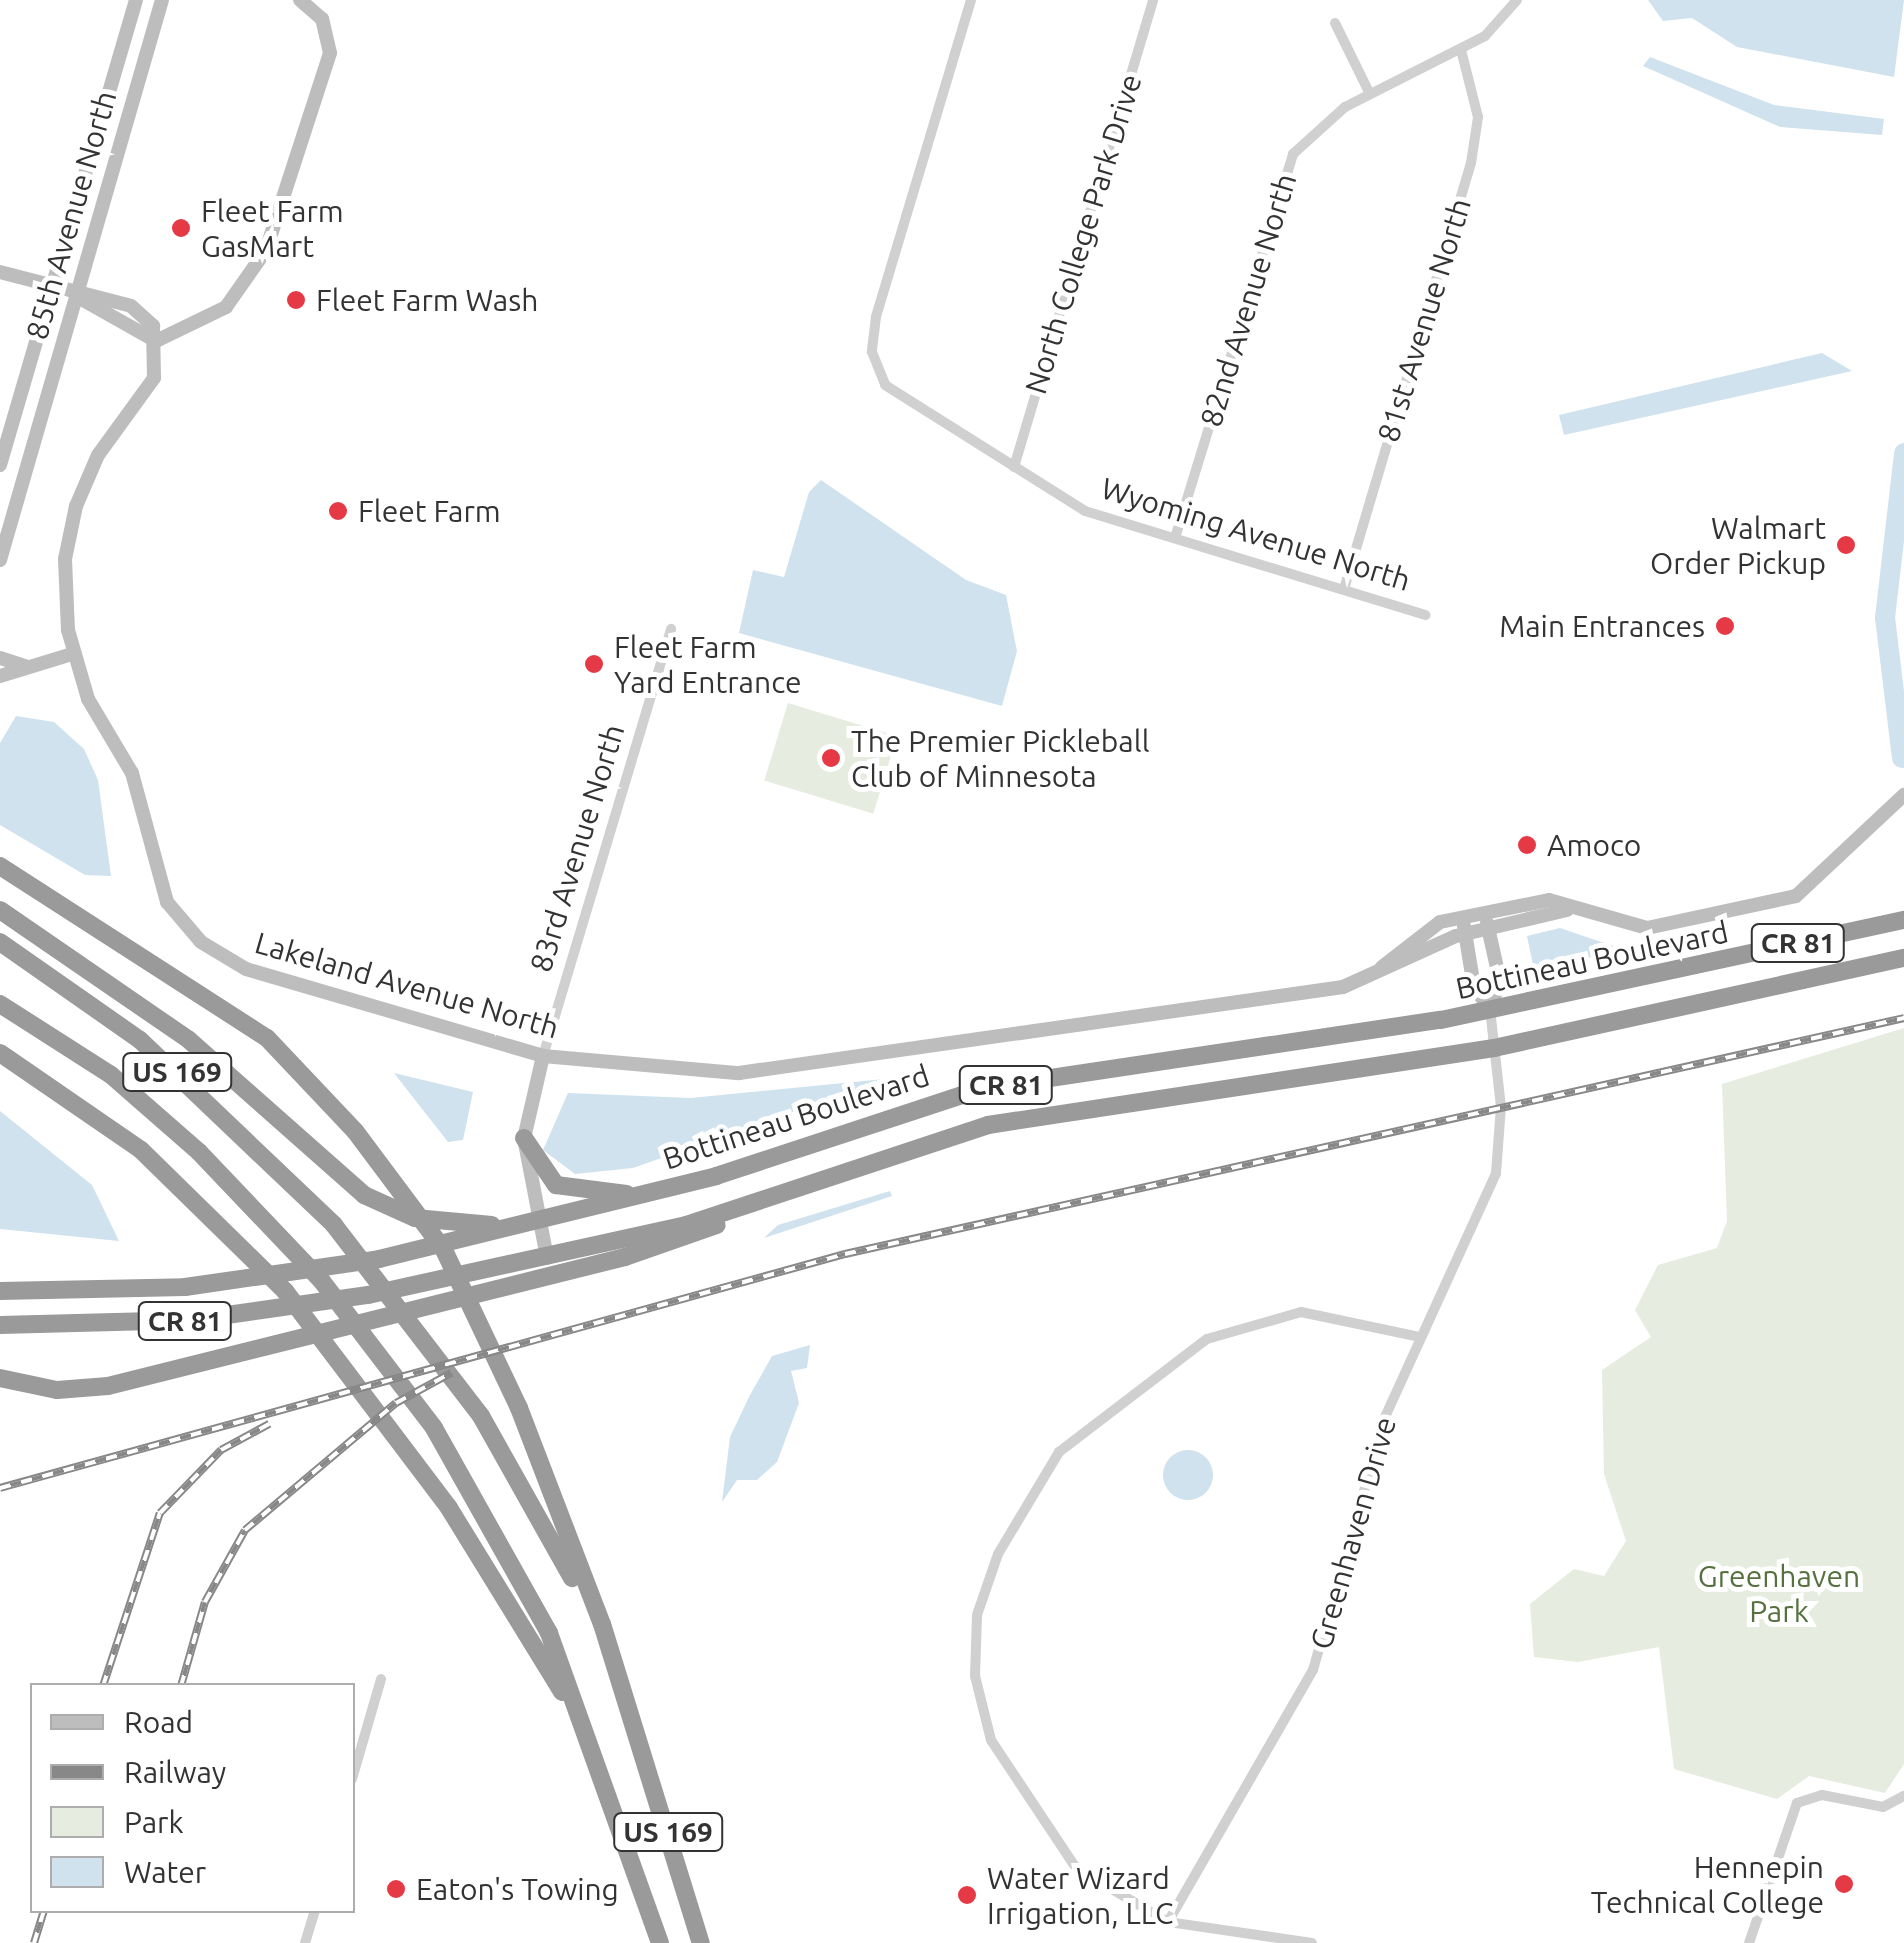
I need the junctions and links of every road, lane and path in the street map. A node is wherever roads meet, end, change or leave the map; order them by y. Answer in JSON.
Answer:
{"nodes":[{"id":1,"x":136,"y":0,"type":"edge"},
{"id":2,"x":162,"y":0,"type":"edge"},
{"id":3,"x":300,"y":0,"type":"edge"},
{"id":4,"x":971,"y":0,"type":"edge"},
{"id":5,"x":1153,"y":0,"type":"edge"},
{"id":6,"x":1517,"y":0,"type":"edge"},
{"id":7,"x":1335,"y":23,"type":"dead end"},
{"id":8,"x":1461,"y":50,"type":"junction"},
{"id":9,"x":1370,"y":94,"type":"junction"},
{"id":10,"x":0,"y":272,"type":"edge"},
{"id":11,"x":52,"y":288,"type":"junction"},
{"id":12,"x":76,"y":296,"type":"junction"},
{"id":13,"x":156,"y":341,"type":"junction"},
{"id":14,"x":0,"y":465,"type":"edge"},
{"id":15,"x":1014,"y":467,"type":"junction"},
{"id":16,"x":1175,"y":538,"type":"junction"},
{"id":17,"x":0,"y":560,"type":"edge"},
{"id":18,"x":1344,"y":589,"type":"junction"},
{"id":19,"x":1424,"y":615,"type":"dead end"},
{"id":20,"x":670,"y":629,"type":"dead end"},
{"id":21,"x":72,"y":654,"type":"junction"},
{"id":22,"x":0,"y":658,"type":"edge"},
{"id":23,"x":38,"y":668,"type":"junction"},
{"id":24,"x":0,"y":676,"type":"edge"},
{"id":25,"x":1904,"y":795,"type":"edge"},
{"id":26,"x":0,"y":866,"type":"edge"},
{"id":27,"x":0,"y":910,"type":"edge"},
{"id":28,"x":1568,"y":910,"type":"junction"},
{"id":29,"x":1484,"y":913,"type":"junction"},
{"id":30,"x":1904,"y":920,"type":"edge"},
{"id":31,"x":1464,"y":926,"type":"junction"},
{"id":32,"x":1488,"y":930,"type":"junction"},
{"id":33,"x":0,"y":942,"type":"edge"},
{"id":34,"x":1904,"y":958,"type":"edge"},
{"id":35,"x":0,"y":1004,"type":"edge"},
{"id":36,"x":1490,"y":1009,"type":"junction"},
{"id":37,"x":1494,"y":1048,"type":"junction"},
{"id":38,"x":0,"y":1053,"type":"edge"},
{"id":39,"x":543,"y":1056,"type":"junction"},
{"id":40,"x":524,"y":1138,"type":"junction"},
{"id":41,"x":784,"y":1191,"type":"junction"},
{"id":42,"x":642,"y":1194,"type":"junction"},
{"id":43,"x":537,"y":1222,"type":"junction"},
{"id":44,"x":507,"y":1226,"type":"junction"},
{"id":45,"x":547,"y":1258,"type":"junction"},
{"id":46,"x":0,"y":1290,"type":"edge"},
{"id":47,"x":0,"y":1325,"type":"edge"},
{"id":48,"x":1420,"y":1337,"type":"junction"},
{"id":49,"x":2,"y":1379,"type":"edge"},
{"id":50,"x":381,"y":1679,"type":"dead end"},
{"id":51,"x":635,"y":1720,"type":"junction"},
{"id":52,"x":592,"y":1745,"type":"junction"},
{"id":53,"x":355,"y":1769,"type":"edge"},
{"id":54,"x":1904,"y":1796,"type":"edge"},
{"id":55,"x":314,"y":1913,"type":"edge"},
{"id":56,"x":1168,"y":1922,"type":"junction"},
{"id":57,"x":305,"y":1943,"type":"edge"},
{"id":58,"x":660,"y":1943,"type":"edge"},
{"id":59,"x":701,"y":1943,"type":"edge"},
{"id":60,"x":1312,"y":1943,"type":"edge"},
{"id":61,"x":1749,"y":1943,"type":"edge"}],
"edges":[{"from":1,"to":11,"type":"street","name":"85th Avenue North"},
{"from":2,"to":12,"type":"street","name":"85th Avenue North"},
{"from":3,"to":13,"type":"street"},
{"from":4,"to":15,"type":"street","name":"Wyoming Avenue North"},
{"from":5,"to":15,"type":"street","name":"North College Park Drive"},
{"from":6,"to":8,"type":"street","name":"82nd Avenue North"},
{"from":7,"to":9,"type":"street"},
{"from":8,"to":9,"type":"street","name":"82nd Avenue North"},
{"from":8,"to":18,"type":"street","name":"81st Avenue North"},
{"from":9,"to":16,"type":"street","name":"82nd Avenue North"},
{"from":10,"to":11,"type":"street"},
{"from":11,"to":12,"type":"street"},
{"from":11,"to":14,"type":"street","name":"85th Avenue North"},
{"from":12,"to":13,"type":"street"},
{"from":12,"to":17,"type":"street","name":"85th Avenue North"},
{"from":13,"to":21,"type":"street","name":"Lakeland Avenue North"},
{"from":15,"to":16,"type":"street","name":"Wyoming Avenue North"},
{"from":16,"to":18,"type":"street","name":"Wyoming Avenue North"},
{"from":18,"to":19,"type":"street","name":"Wyoming Avenue North"},
{"from":20,"to":39,"type":"street","name":"83rd Avenue North"},
{"from":21,"to":23,"type":"street"},
{"from":21,"to":39,"type":"street","name":"Lakeland Avenue North"},
{"from":22,"to":23,"type":"street"},
{"from":23,"to":24,"type":"street"},
{"from":25,"to":28,"type":"street","name":"Lakeland Avenue North"},
{"from":26,"to":51,"type":"highway"},
{"from":27,"to":44,"type":"highway"},
{"from":28,"to":29,"type":"street","name":"Lakeland Avenue North"},
{"from":28,"to":32,"type":"street","name":"Lakeland Avenue North"},
{"from":29,"to":31,"type":"street","name":"Lakeland Avenue North"},
{"from":29,"to":32,"type":"street"},
{"from":30,"to":36,"type":"highway","name":"Bottineau Boulevard","number":"CR 81"},
{"from":31,"to":32,"type":"street","name":"Lakeland Avenue North"},
{"from":31,"to":36,"type":"street"},
{"from":31,"to":39,"type":"street","name":"Lakeland Avenue North"},
{"from":32,"to":36,"type":"street"},
{"from":33,"to":51,"type":"highway","number":"US 169"},
{"from":34,"to":37,"type":"highway","name":"Bottineau Boulevard","number":"CR 81"},
{"from":35,"to":52,"type":"highway","number":"US 169"},
{"from":36,"to":37,"type":"street","name":"Greenhaven Drive"},
{"from":36,"to":42,"type":"highway","name":"Bottineau Boulevard","number":"CR 81"},
{"from":37,"to":41,"type":"highway","name":"Bottineau Boulevard","number":"CR 81"},
{"from":37,"to":48,"type":"street","name":"Greenhaven Drive"},
{"from":38,"to":52,"type":"highway"},
{"from":39,"to":40,"type":"street","name":"83rd Avenue North"},
{"from":40,"to":42,"type":"highway"},
{"from":40,"to":43,"type":"street","name":"83rd Avenue North"},
{"from":41,"to":45,"type":"highway","name":"Bottineau Boulevard","number":"CR 81"},
{"from":41,"to":49,"type":"highway"},
{"from":42,"to":43,"type":"highway","name":"Bottineau Boulevard","number":"CR 81"},
{"from":43,"to":44,"type":"highway","name":"Bottineau Boulevard","number":"CR 81"},
{"from":43,"to":45,"type":"street","name":"83rd Avenue North"},
{"from":44,"to":46,"type":"highway","name":"Bottineau Boulevard","number":"CR 81"},
{"from":45,"to":47,"type":"highway","name":"Bottineau Boulevard","number":"CR 81"},
{"from":48,"to":56,"type":"street","name":"Greenhaven Drive"},
{"from":48,"to":56,"type":"street"},
{"from":50,"to":53,"type":"street"},
{"from":51,"to":59,"type":"highway","number":"US 169"},
{"from":52,"to":58,"type":"highway","number":"US 169"},
{"from":54,"to":61,"type":"street"},
{"from":55,"to":57,"type":"street"},
{"from":56,"to":60,"type":"street"}]}
